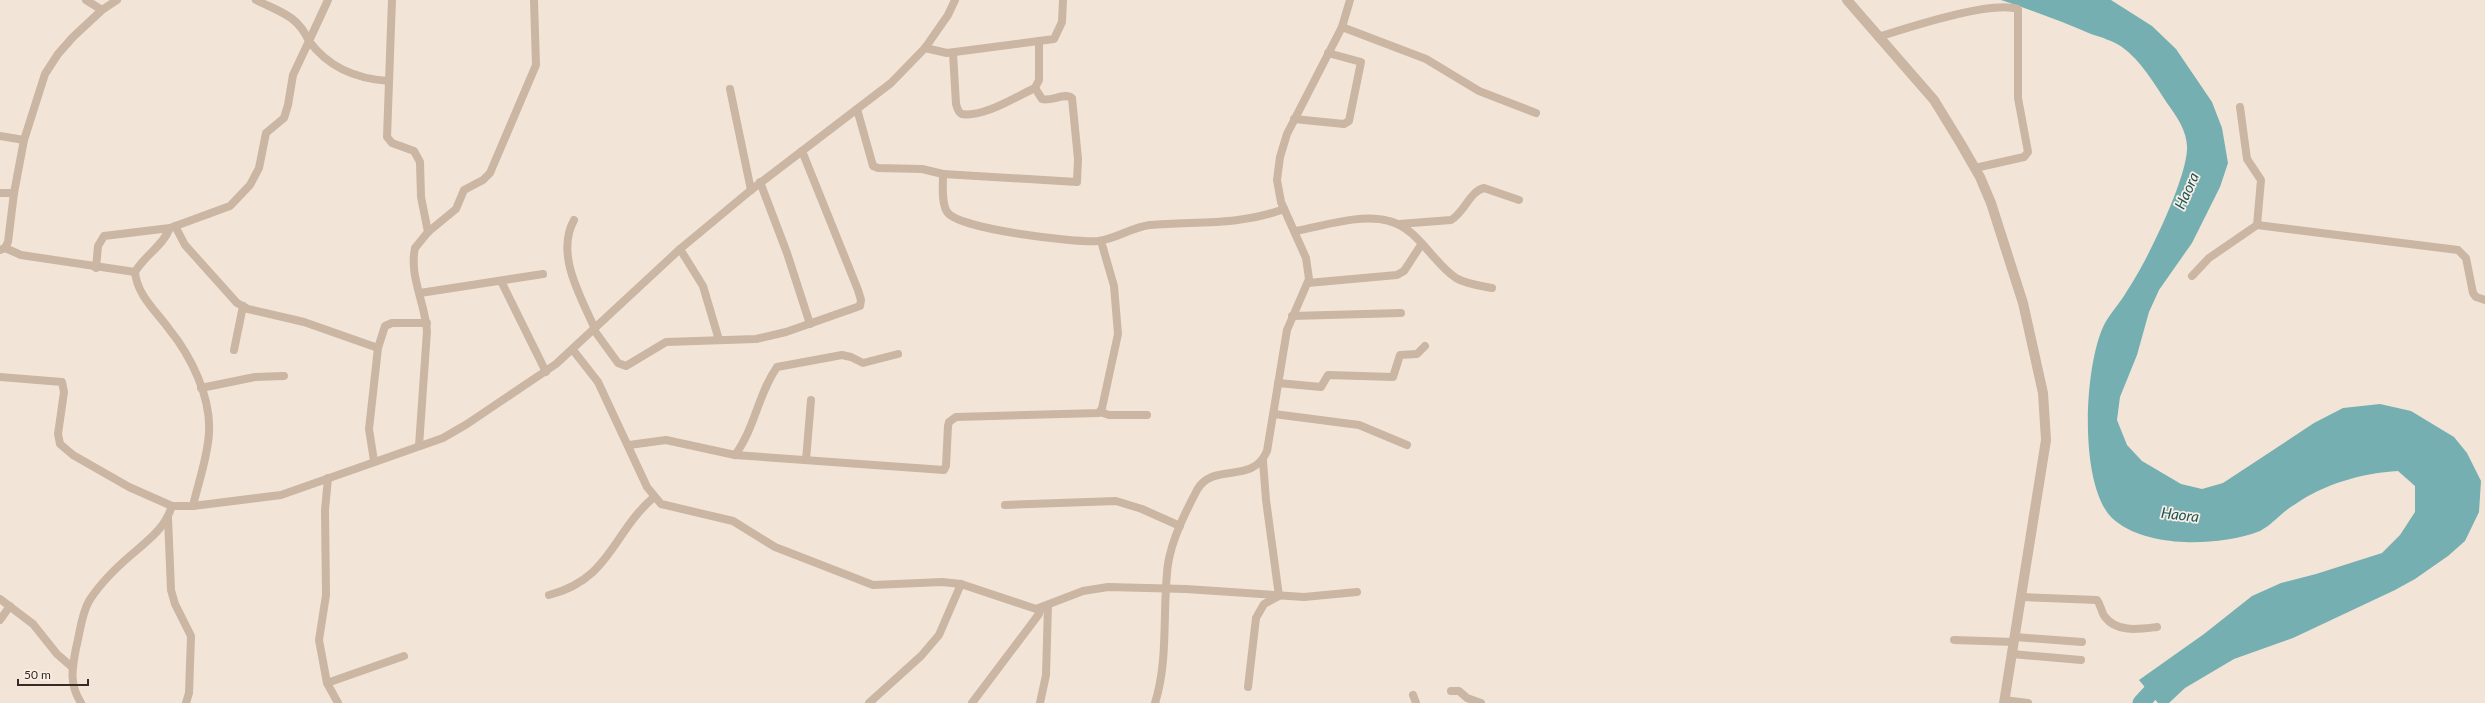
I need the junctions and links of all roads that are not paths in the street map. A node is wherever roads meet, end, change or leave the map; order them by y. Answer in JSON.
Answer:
{"nodes":[{"id":1,"x":86,"y":0,"type":"edge"},
{"id":2,"x":117,"y":0,"type":"edge"},
{"id":3,"x":256,"y":0,"type":"edge"},
{"id":4,"x":328,"y":0,"type":"edge"},
{"id":5,"x":392,"y":0,"type":"edge"},
{"id":6,"x":534,"y":0,"type":"edge"},
{"id":7,"x":955,"y":0,"type":"edge"},
{"id":8,"x":1063,"y":0,"type":"edge"},
{"id":9,"x":1350,"y":0,"type":"edge"},
{"id":10,"x":1847,"y":0,"type":"edge"},
{"id":11,"x":102,"y":10,"type":"junction"},
{"id":12,"x":1342,"y":27,"type":"junction"},
{"id":13,"x":1878,"y":37,"type":"junction"},
{"id":14,"x":309,"y":41,"type":"junction"},
{"id":15,"x":1039,"y":41,"type":"junction"},
{"id":16,"x":925,"y":48,"type":"junction"},
{"id":17,"x":953,"y":53,"type":"junction"},
{"id":18,"x":1328,"y":53,"type":"junction"},
{"id":19,"x":389,"y":82,"type":"junction"},
{"id":20,"x":1035,"y":88,"type":"junction"},
{"id":21,"x":730,"y":89,"type":"dead end"},
{"id":22,"x":2240,"y":107,"type":"dead end"},
{"id":23,"x":857,"y":109,"type":"junction"},
{"id":24,"x":1536,"y":113,"type":"dead end"},
{"id":25,"x":1294,"y":119,"type":"junction"},
{"id":26,"x":0,"y":136,"type":"edge"},
{"id":27,"x":24,"y":140,"type":"junction"},
{"id":28,"x":802,"y":151,"type":"junction"},
{"id":29,"x":1975,"y":168,"type":"junction"},
{"id":30,"x":943,"y":174,"type":"junction"},
{"id":31,"x":760,"y":182,"type":"junction"},
{"id":32,"x":751,"y":190,"type":"junction"},
{"id":33,"x":0,"y":193,"type":"edge"},
{"id":34,"x":14,"y":193,"type":"junction"},
{"id":35,"x":1519,"y":200,"type":"dead end"},
{"id":36,"x":1284,"y":209,"type":"junction"},
{"id":37,"x":574,"y":220,"type":"dead end"},
{"id":38,"x":1398,"y":224,"type":"junction"},
{"id":39,"x":2257,"y":225,"type":"junction"},
{"id":40,"x":173,"y":227,"type":"junction"},
{"id":41,"x":1295,"y":231,"type":"junction"},
{"id":42,"x":428,"y":232,"type":"junction"},
{"id":43,"x":1101,"y":241,"type":"junction"},
{"id":44,"x":1422,"y":245,"type":"junction"},
{"id":45,"x":3,"y":249,"type":"edge"},
{"id":46,"x":680,"y":249,"type":"junction"},
{"id":47,"x":96,"y":268,"type":"junction"},
{"id":48,"x":135,"y":272,"type":"junction"},
{"id":49,"x":543,"y":274,"type":"dead end"},
{"id":50,"x":2192,"y":276,"type":"dead end"},
{"id":51,"x":501,"y":281,"type":"junction"},
{"id":52,"x":1308,"y":283,"type":"junction"},
{"id":53,"x":1492,"y":288,"type":"dead end"},
{"id":54,"x":420,"y":293,"type":"junction"},
{"id":55,"x":2485,"y":300,"type":"edge"},
{"id":56,"x":243,"y":306,"type":"junction"},
{"id":57,"x":1401,"y":313,"type":"dead end"},
{"id":58,"x":1292,"y":316,"type":"junction"},
{"id":59,"x":427,"y":323,"type":"junction"},
{"id":60,"x":810,"y":324,"type":"junction"},
{"id":61,"x":595,"y":329,"type":"junction"},
{"id":62,"x":719,"y":340,"type":"junction"},
{"id":63,"x":1425,"y":346,"type":"dead end"},
{"id":64,"x":378,"y":348,"type":"junction"},
{"id":65,"x":234,"y":350,"type":"dead end"},
{"id":66,"x":573,"y":350,"type":"junction"},
{"id":67,"x":898,"y":354,"type":"dead end"},
{"id":68,"x":546,"y":372,"type":"junction"},
{"id":69,"x":284,"y":376,"type":"dead end"},
{"id":70,"x":0,"y":377,"type":"edge"},
{"id":71,"x":1278,"y":383,"type":"junction"},
{"id":72,"x":201,"y":388,"type":"junction"},
{"id":73,"x":811,"y":400,"type":"dead end"},
{"id":74,"x":1100,"y":412,"type":"junction"},
{"id":75,"x":1274,"y":414,"type":"junction"},
{"id":76,"x":1148,"y":415,"type":"dead end"},
{"id":77,"x":629,"y":445,"type":"junction"},
{"id":78,"x":1407,"y":445,"type":"dead end"},
{"id":79,"x":419,"y":446,"type":"junction"},
{"id":80,"x":734,"y":455,"type":"junction"},
{"id":81,"x":806,"y":460,"type":"junction"},
{"id":82,"x":374,"y":461,"type":"junction"},
{"id":83,"x":1263,"y":461,"type":"junction"},
{"id":84,"x":328,"y":478,"type":"junction"},
{"id":85,"x":654,"y":497,"type":"junction"},
{"id":86,"x":1005,"y":505,"type":"dead end"},
{"id":87,"x":172,"y":506,"type":"junction"},
{"id":88,"x":193,"y":506,"type":"junction"},
{"id":89,"x":168,"y":518,"type":"junction"},
{"id":90,"x":1180,"y":526,"type":"junction"},
{"id":91,"x":961,"y":584,"type":"junction"},
{"id":92,"x":1166,"y":588,"type":"junction"},
{"id":93,"x":1357,"y":592,"type":"dead end"},
{"id":94,"x":549,"y":595,"type":"dead end"},
{"id":95,"x":1278,"y":596,"type":"junction"},
{"id":96,"x":2022,"y":596,"type":"junction"},
{"id":97,"x":0,"y":599,"type":"edge"},
{"id":98,"x":10,"y":606,"type":"junction"},
{"id":99,"x":1045,"y":607,"type":"junction"},
{"id":100,"x":0,"y":620,"type":"edge"},
{"id":101,"x":2157,"y":628,"type":"dead end"},
{"id":102,"x":1954,"y":640,"type":"dead end"},
{"id":103,"x":2015,"y":640,"type":"junction"},
{"id":104,"x":2082,"y":642,"type":"dead end"},
{"id":105,"x":2012,"y":654,"type":"junction"},
{"id":106,"x":404,"y":656,"type":"dead end"},
{"id":107,"x":2081,"y":660,"type":"dead end"},
{"id":108,"x":72,"y":667,"type":"junction"},
{"id":109,"x":327,"y":683,"type":"junction"},
{"id":110,"x":1248,"y":687,"type":"dead end"},
{"id":111,"x":1451,"y":691,"type":"dead end"},
{"id":112,"x":2004,"y":702,"type":"edge"},
{"id":113,"x":81,"y":703,"type":"edge"},
{"id":114,"x":186,"y":703,"type":"edge"},
{"id":115,"x":338,"y":703,"type":"edge"},
{"id":116,"x":869,"y":703,"type":"edge"},
{"id":117,"x":972,"y":703,"type":"edge"},
{"id":118,"x":1040,"y":703,"type":"edge"},
{"id":119,"x":1155,"y":703,"type":"edge"},
{"id":120,"x":1481,"y":703,"type":"edge"},
{"id":121,"x":2028,"y":703,"type":"edge"}],
"edges":[{"from":1,"to":11,"type":"street"},
{"from":2,"to":11,"type":"street"},
{"from":3,"to":14,"type":"street"},
{"from":4,"to":14,"type":"street"},
{"from":5,"to":19,"type":"street"},
{"from":6,"to":42,"type":"street"},
{"from":7,"to":16,"type":"street"},
{"from":8,"to":15,"type":"street"},
{"from":9,"to":12,"type":"street"},
{"from":10,"to":13,"type":"street"},
{"from":11,"to":27,"type":"street"},
{"from":12,"to":18,"type":"street"},
{"from":12,"to":24,"type":"street"},
{"from":13,"to":29,"type":"street"},
{"from":13,"to":29,"type":"street"},
{"from":14,"to":19,"type":"street"},
{"from":14,"to":40,"type":"street"},
{"from":15,"to":17,"type":"street"},
{"from":15,"to":20,"type":"street"},
{"from":16,"to":17,"type":"street"},
{"from":16,"to":23,"type":"street"},
{"from":17,"to":20,"type":"street"},
{"from":18,"to":25,"type":"street"},
{"from":18,"to":25,"type":"street"},
{"from":19,"to":42,"type":"street"},
{"from":20,"to":30,"type":"street"},
{"from":21,"to":32,"type":"street"},
{"from":22,"to":39,"type":"street"},
{"from":23,"to":28,"type":"street"},
{"from":23,"to":30,"type":"street"},
{"from":25,"to":36,"type":"street"},
{"from":26,"to":27,"type":"street"},
{"from":27,"to":34,"type":"street"},
{"from":28,"to":31,"type":"street"},
{"from":28,"to":60,"type":"street"},
{"from":29,"to":96,"type":"street"},
{"from":30,"to":43,"type":"street"},
{"from":31,"to":32,"type":"street"},
{"from":31,"to":60,"type":"street"},
{"from":32,"to":46,"type":"street"},
{"from":33,"to":34,"type":"street"},
{"from":34,"to":45,"type":"street"},
{"from":35,"to":38,"type":"street"},
{"from":36,"to":41,"type":"street"},
{"from":36,"to":43,"type":"street"},
{"from":37,"to":61,"type":"street"},
{"from":38,"to":41,"type":"street"},
{"from":38,"to":44,"type":"street"},
{"from":39,"to":50,"type":"street"},
{"from":39,"to":55,"type":"street"},
{"from":40,"to":47,"type":"street"},
{"from":40,"to":48,"type":"street"},
{"from":40,"to":56,"type":"street"},
{"from":41,"to":52,"type":"street"},
{"from":42,"to":54,"type":"street"},
{"from":43,"to":74,"type":"street"},
{"from":44,"to":52,"type":"street"},
{"from":44,"to":53,"type":"street"},
{"from":45,"to":47,"type":"street"},
{"from":46,"to":61,"type":"street"},
{"from":46,"to":62,"type":"street"},
{"from":47,"to":48,"type":"street"},
{"from":48,"to":72,"type":"street"},
{"from":49,"to":51,"type":"street"},
{"from":51,"to":54,"type":"street"},
{"from":51,"to":68,"type":"street"},
{"from":52,"to":58,"type":"street"},
{"from":54,"to":59,"type":"street"},
{"from":56,"to":64,"type":"street"},
{"from":56,"to":65,"type":"street"},
{"from":57,"to":58,"type":"street"},
{"from":58,"to":71,"type":"street"},
{"from":59,"to":64,"type":"street"},
{"from":59,"to":79,"type":"street"},
{"from":60,"to":62,"type":"street"},
{"from":61,"to":62,"type":"street"},
{"from":61,"to":66,"type":"street"},
{"from":63,"to":71,"type":"street"},
{"from":64,"to":82,"type":"street"},
{"from":66,"to":68,"type":"street"},
{"from":66,"to":77,"type":"street"},
{"from":67,"to":80,"type":"street"},
{"from":68,"to":79,"type":"street"},
{"from":69,"to":72,"type":"street"},
{"from":70,"to":87,"type":"street"},
{"from":71,"to":75,"type":"street"},
{"from":72,"to":88,"type":"street"},
{"from":73,"to":81,"type":"street"},
{"from":74,"to":76,"type":"street"},
{"from":74,"to":81,"type":"street"},
{"from":75,"to":78,"type":"street"},
{"from":75,"to":83,"type":"street"},
{"from":77,"to":80,"type":"street"},
{"from":77,"to":85,"type":"street"},
{"from":79,"to":82,"type":"street"},
{"from":80,"to":81,"type":"street"},
{"from":82,"to":84,"type":"street"},
{"from":83,"to":90,"type":"street"},
{"from":83,"to":95,"type":"street"},
{"from":84,"to":88,"type":"street"},
{"from":84,"to":109,"type":"street"},
{"from":85,"to":91,"type":"street"},
{"from":85,"to":94,"type":"street"},
{"from":86,"to":90,"type":"street"},
{"from":87,"to":88,"type":"street"},
{"from":87,"to":89,"type":"street"},
{"from":89,"to":108,"type":"street"},
{"from":89,"to":114,"type":"street"},
{"from":90,"to":92,"type":"street"},
{"from":91,"to":99,"type":"street"},
{"from":91,"to":116,"type":"street"},
{"from":92,"to":95,"type":"street"},
{"from":92,"to":99,"type":"street"},
{"from":92,"to":119,"type":"street"},
{"from":93,"to":95,"type":"street"},
{"from":95,"to":110,"type":"street"},
{"from":96,"to":101,"type":"street"},
{"from":96,"to":103,"type":"street"},
{"from":97,"to":98,"type":"street"},
{"from":98,"to":100,"type":"street"},
{"from":98,"to":108,"type":"street"},
{"from":99,"to":117,"type":"street"},
{"from":99,"to":118,"type":"street"},
{"from":102,"to":103,"type":"street"},
{"from":103,"to":104,"type":"street"},
{"from":103,"to":105,"type":"street"},
{"from":105,"to":107,"type":"street"},
{"from":105,"to":112,"type":"street"},
{"from":106,"to":109,"type":"street"},
{"from":108,"to":113,"type":"street"},
{"from":109,"to":115,"type":"street"},
{"from":111,"to":120,"type":"street"},
{"from":112,"to":121,"type":"street"}]}
